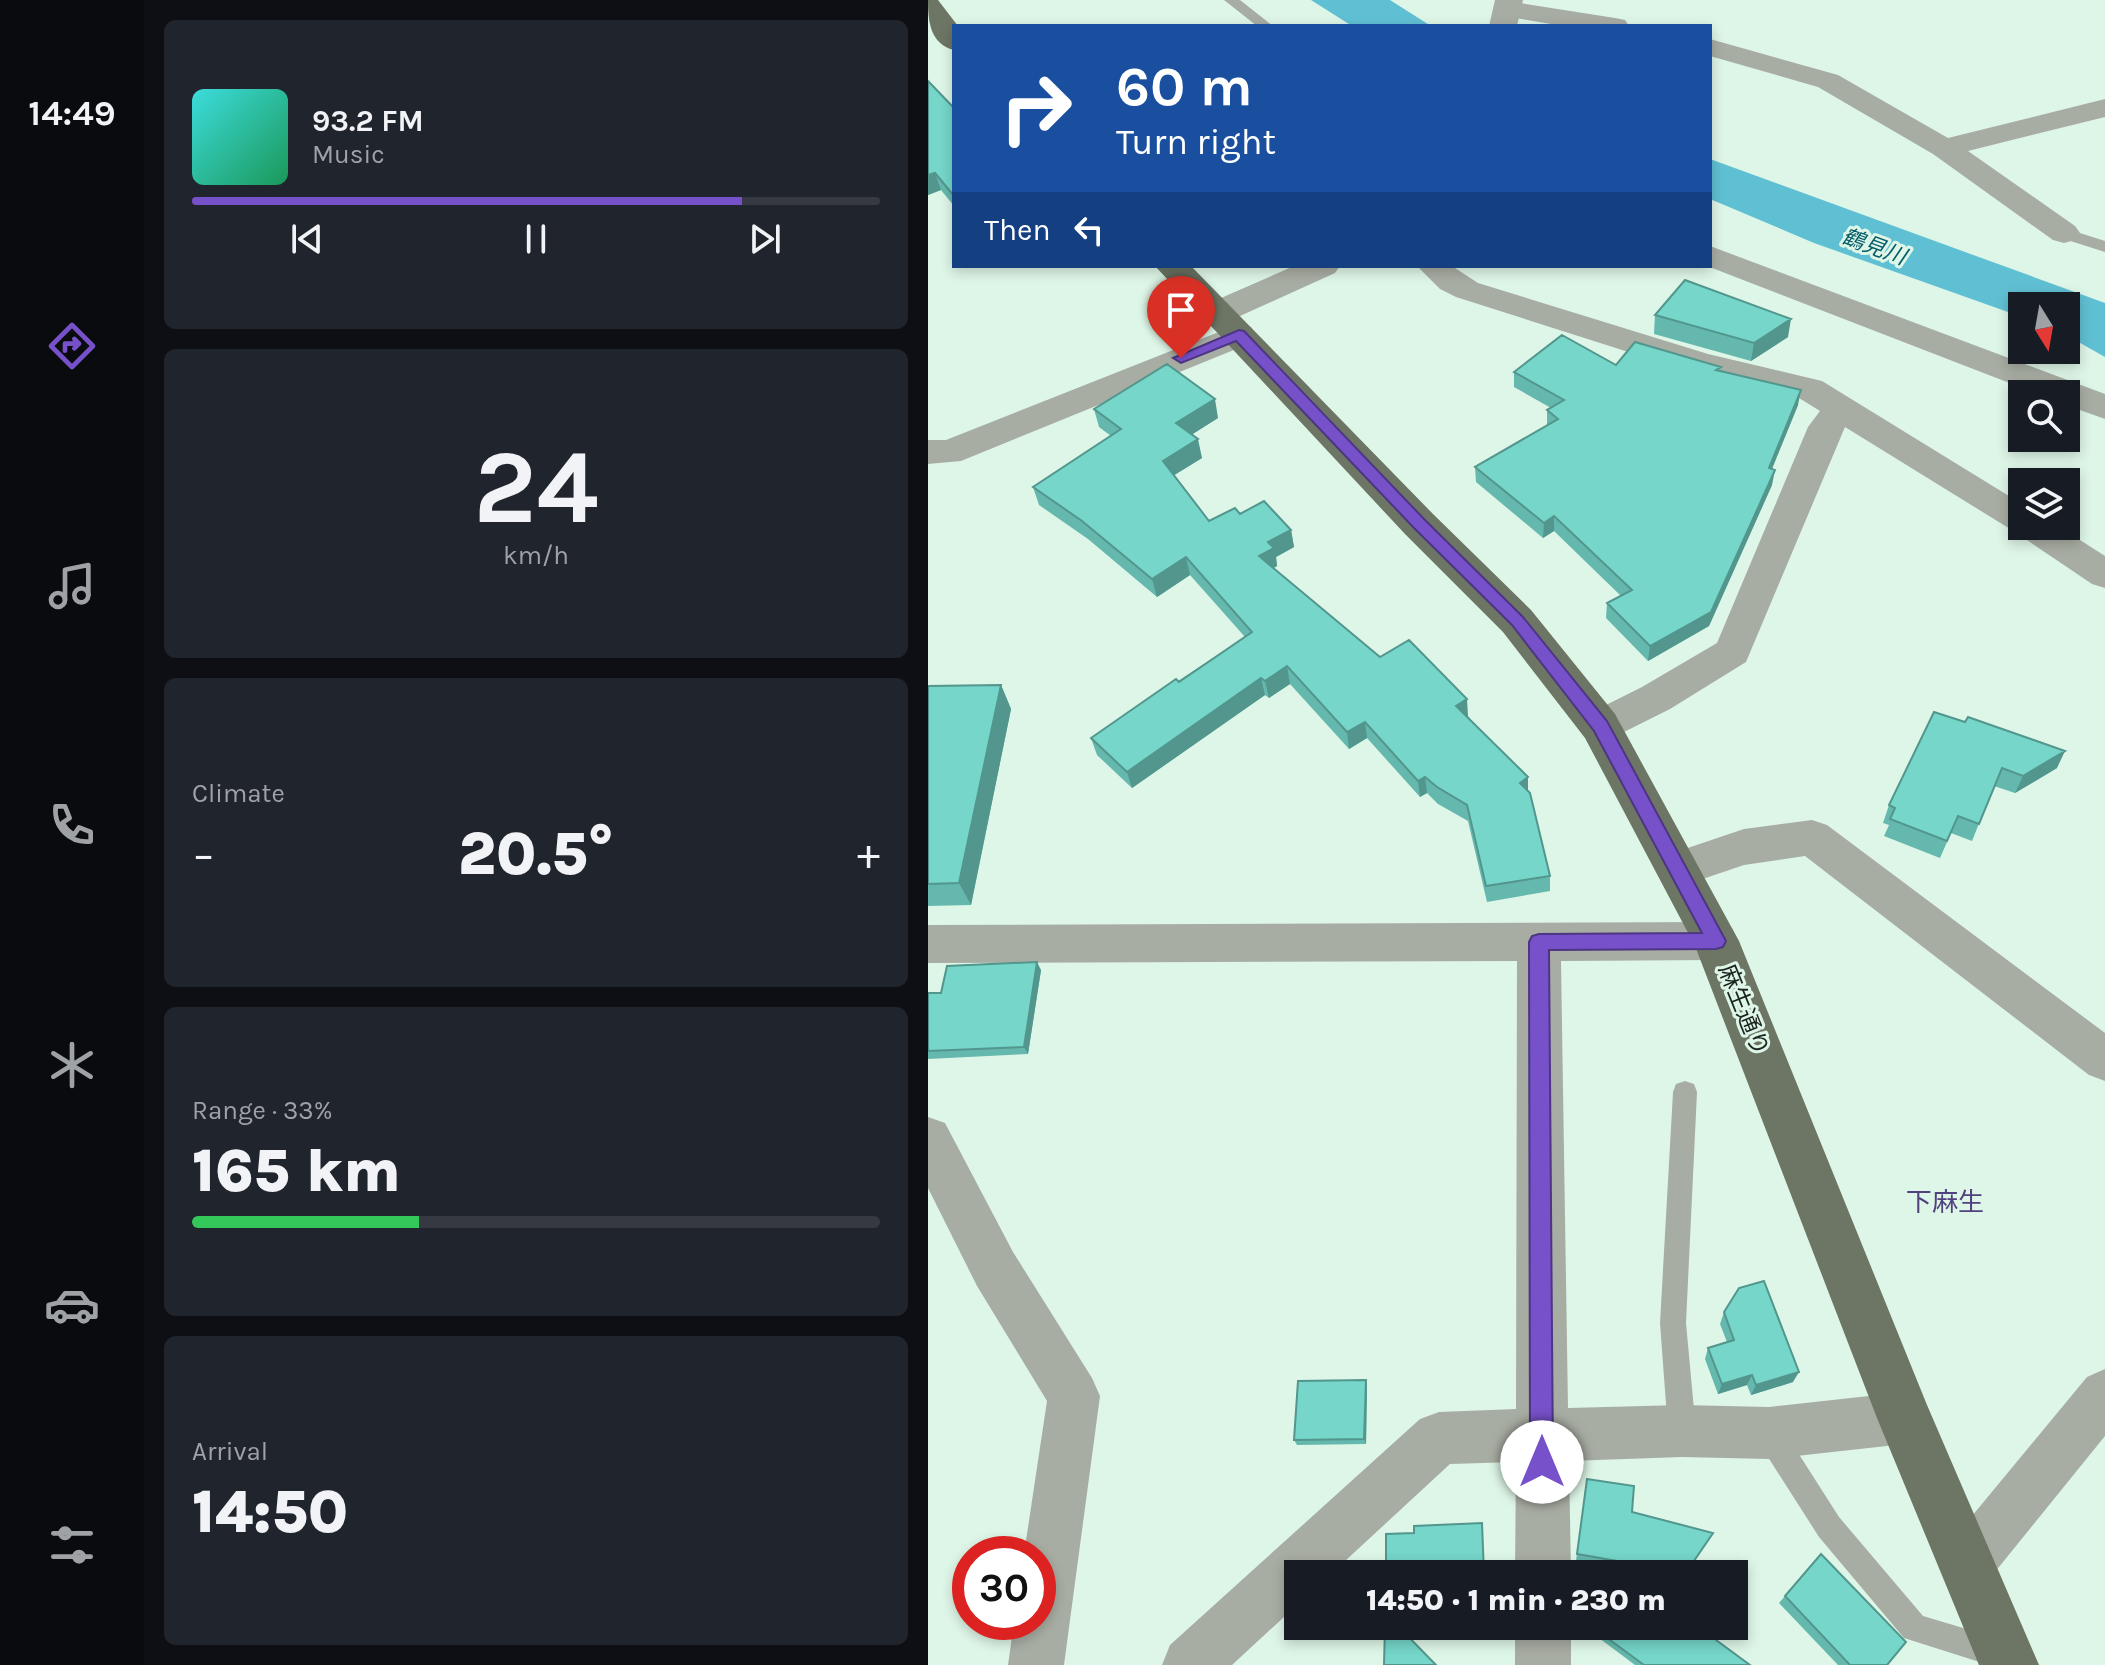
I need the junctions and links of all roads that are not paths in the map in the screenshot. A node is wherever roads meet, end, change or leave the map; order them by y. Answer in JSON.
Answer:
{"nodes":[{"id":1,"x":1231,"y":0,"type":"edge"},
{"id":2,"x":928,"y":6,"type":"edge"},
{"id":3,"x":1506,"y":15,"type":"edge"},
{"id":4,"x":1263,"y":24,"type":"edge"},
{"id":5,"x":1595,"y":24,"type":"edge"},
{"id":6,"x":952,"y":38,"type":"edge"},
{"id":7,"x":1712,"y":48,"type":"edge"},
{"id":8,"x":2105,"y":108,"type":"edge"},
{"id":9,"x":1944,"y":148,"type":"junction"},
{"id":10,"x":2064,"y":233,"type":"joint"},
{"id":11,"x":2105,"y":247,"type":"edge"},
{"id":12,"x":1712,"y":257,"type":"edge"},
{"id":13,"x":1174,"y":268,"type":"edge"},
{"id":14,"x":1320,"y":268,"type":"edge"},
{"id":15,"x":1435,"y":268,"type":"edge"},
{"id":16,"x":1228,"y":324,"type":"junction"},
{"id":17,"x":1843,"y":407,"type":"junction"},
{"id":18,"x":2105,"y":407,"type":"edge"},
{"id":19,"x":928,"y":452,"type":"edge"},
{"id":20,"x":2008,"y":512,"type":"edge"},
{"id":21,"x":2052,"y":540,"type":"edge"},
{"id":22,"x":2105,"y":574,"type":"edge"},
{"id":23,"x":1600,"y":726,"type":"junction"},
{"id":24,"x":1679,"y":869,"type":"junction"},
{"id":25,"x":1716,"y":941,"type":"junction"},
{"id":26,"x":1539,"y":942,"type":"junction"},
{"id":27,"x":928,"y":944,"type":"edge"},
{"id":28,"x":2105,"y":1060,"type":"edge"},
{"id":29,"x":1685,"y":1092,"type":"dead end"},
{"id":30,"x":928,"y":1139,"type":"edge"},
{"id":31,"x":2105,"y":1395,"type":"edge"},
{"id":32,"x":1905,"y":1418,"type":"junction"},
{"id":33,"x":1682,"y":1431,"type":"junction"},
{"id":34,"x":1769,"y":1433,"type":"junction"},
{"id":35,"x":1542,"y":1434,"type":"junction"},
{"id":36,"x":1543,"y":1560,"type":"edge"},
{"id":37,"x":1967,"y":1564,"type":"junction"},
{"id":38,"x":1543,"y":1640,"type":"edge"},
{"id":39,"x":2007,"y":1660,"type":"edge"},
{"id":40,"x":1036,"y":1665,"type":"edge"},
{"id":41,"x":1190,"y":1665,"type":"edge"},
{"id":42,"x":1543,"y":1665,"type":"edge"}],
"edges":[{"from":1,"to":4,"type":"lane"},
{"from":2,"to":6,"type":"main road"},
{"from":3,"to":5,"type":"street"},
{"from":7,"to":9,"type":"street"},
{"from":8,"to":9,"type":"street"},
{"from":9,"to":10,"type":"street"},
{"from":10,"to":11,"type":"lane"},
{"from":12,"to":18,"type":"street"},
{"from":13,"to":16,"type":"main road","name":"麻生通り"},
{"from":14,"to":16,"type":"street"},
{"from":15,"to":17,"type":"street"},
{"from":16,"to":19,"type":"street"},
{"from":16,"to":23,"type":"main road","name":"麻生通り"},
{"from":17,"to":20,"type":"street"},
{"from":17,"to":23,"type":"street"},
{"from":21,"to":22,"type":"street"},
{"from":23,"to":24,"type":"main road","name":"麻生通り"},
{"from":24,"to":25,"type":"main road","name":"麻生通り"},
{"from":24,"to":28,"type":"street"},
{"from":25,"to":26,"type":"street"},
{"from":25,"to":32,"type":"main road","name":"麻生通り"},
{"from":26,"to":27,"type":"street"},
{"from":26,"to":35,"type":"street"},
{"from":29,"to":33,"type":"lane"},
{"from":30,"to":40,"type":"street"},
{"from":31,"to":37,"type":"street"},
{"from":32,"to":34,"type":"street"},
{"from":32,"to":37,"type":"main road","name":"麻生通り"},
{"from":33,"to":34,"type":"street"},
{"from":33,"to":35,"type":"street"},
{"from":34,"to":39,"type":"lane"},
{"from":35,"to":36,"type":"street"},
{"from":35,"to":41,"type":"street"},
{"from":37,"to":39,"type":"main road","name":"麻生通り"},
{"from":38,"to":42,"type":"street"}]}
